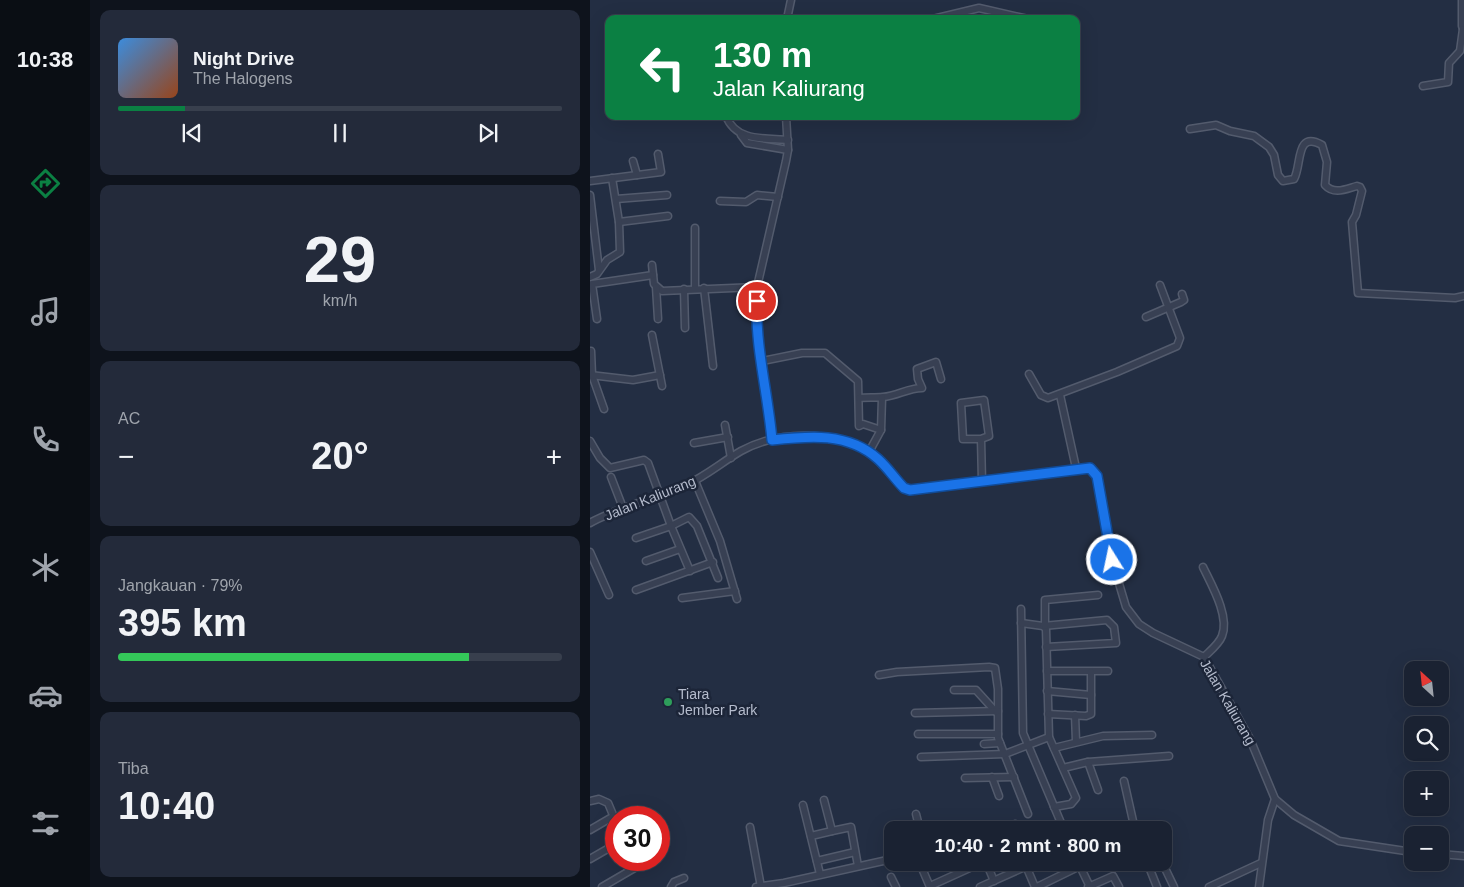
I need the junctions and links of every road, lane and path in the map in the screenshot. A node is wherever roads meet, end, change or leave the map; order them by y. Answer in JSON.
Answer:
{"nodes":[{"id":1,"x":791,"y":0,"type":"edge"},
{"id":2,"x":1462,"y":0,"type":"edge"},
{"id":3,"x":788,"y":15,"type":"edge"},
{"id":4,"x":952,"y":15,"type":"edge"},
{"id":5,"x":1010,"y":15,"type":"edge"},
{"id":6,"x":1463,"y":30,"type":"edge"},
{"id":7,"x":1423,"y":86,"type":"dead end"},
{"id":8,"x":728,"y":120,"type":"edge"},
{"id":9,"x":786,"y":120,"type":"edge"},
{"id":10,"x":1190,"y":129,"type":"dead end"},
{"id":11,"x":742,"y":135,"type":"junction"},
{"id":12,"x":788,"y":140,"type":"junction"},
{"id":13,"x":788,"y":150,"type":"junction"},
{"id":14,"x":658,"y":154,"type":"dead end"},
{"id":15,"x":633,"y":161,"type":"dead end"},
{"id":16,"x":637,"y":175,"type":"junction"},
{"id":17,"x":612,"y":178,"type":"junction"},
{"id":18,"x":590,"y":181,"type":"edge"},
{"id":19,"x":590,"y":194,"type":"edge"},
{"id":20,"x":667,"y":195,"type":"dead end"},
{"id":21,"x":778,"y":197,"type":"junction"},
{"id":22,"x":616,"y":199,"type":"junction"},
{"id":23,"x":720,"y":201,"type":"dead end"},
{"id":24,"x":668,"y":216,"type":"dead end"},
{"id":25,"x":619,"y":222,"type":"junction"},
{"id":26,"x":695,"y":228,"type":"dead end"},
{"id":27,"x":652,"y":265,"type":"dead end"},
{"id":28,"x":599,"y":270,"type":"junction"},
{"id":29,"x":653,"y":275,"type":"junction"},
{"id":30,"x":590,"y":277,"type":"edge"},
{"id":31,"x":1160,"y":285,"type":"dead end"},
{"id":32,"x":656,"y":287,"type":"junction"},
{"id":33,"x":757,"y":287,"type":"junction"},
{"id":34,"x":704,"y":288,"type":"junction"},
{"id":35,"x":684,"y":289,"type":"junction"},
{"id":36,"x":695,"y":289,"type":"junction"},
{"id":37,"x":1182,"y":294,"type":"dead end"},
{"id":38,"x":1464,"y":296,"type":"edge"},
{"id":39,"x":1169,"y":308,"type":"junction"},
{"id":40,"x":1146,"y":317,"type":"dead end"},
{"id":41,"x":597,"y":319,"type":"dead end"},
{"id":42,"x":658,"y":320,"type":"dead end"},
{"id":43,"x":684,"y":328,"type":"dead end"},
{"id":44,"x":652,"y":334,"type":"dead end"},
{"id":45,"x":591,"y":351,"type":"edge"},
{"id":46,"x":762,"y":361,"type":"junction"},
{"id":47,"x":713,"y":366,"type":"dead end"},
{"id":48,"x":1029,"y":374,"type":"dead end"},
{"id":49,"x":591,"y":375,"type":"edge"},
{"id":50,"x":660,"y":375,"type":"junction"},
{"id":51,"x":941,"y":380,"type":"dead end"},
{"id":52,"x":662,"y":386,"type":"dead end"},
{"id":53,"x":1060,"y":394,"type":"junction"},
{"id":54,"x":859,"y":398,"type":"junction"},
{"id":55,"x":882,"y":398,"type":"junction"},
{"id":56,"x":604,"y":410,"type":"dead end"},
{"id":57,"x":726,"y":425,"type":"dead end"},
{"id":58,"x":881,"y":430,"type":"junction"},
{"id":59,"x":728,"y":437,"type":"junction"},
{"id":60,"x":981,"y":439,"type":"junction"},
{"id":61,"x":772,"y":440,"type":"junction"},
{"id":62,"x":590,"y":441,"type":"edge"},
{"id":63,"x":694,"y":443,"type":"dead end"},
{"id":64,"x":869,"y":452,"type":"junction"},
{"id":65,"x":731,"y":458,"type":"junction"},
{"id":66,"x":1076,"y":468,"type":"junction"},
{"id":67,"x":612,"y":478,"type":"dead end"},
{"id":68,"x":695,"y":481,"type":"junction"},
{"id":69,"x":982,"y":482,"type":"junction"},
{"id":70,"x":658,"y":497,"type":"junction"},
{"id":71,"x":623,"y":508,"type":"junction"},
{"id":72,"x":590,"y":522,"type":"edge"},
{"id":73,"x":670,"y":526,"type":"junction"},
{"id":74,"x":636,"y":538,"type":"dead end"},
{"id":75,"x":680,"y":549,"type":"junction"},
{"id":76,"x":590,"y":552,"type":"edge"},
{"id":77,"x":646,"y":561,"type":"dead end"},
{"id":78,"x":713,"y":562,"type":"junction"},
{"id":79,"x":1203,"y":567,"type":"dead end"},
{"id":80,"x":690,"y":571,"type":"junction"},
{"id":81,"x":718,"y":578,"type":"dead end"},
{"id":82,"x":636,"y":590,"type":"dead end"},
{"id":83,"x":735,"y":591,"type":"junction"},
{"id":84,"x":609,"y":595,"type":"dead end"},
{"id":85,"x":1098,"y":595,"type":"dead end"},
{"id":86,"x":682,"y":598,"type":"dead end"},
{"id":87,"x":737,"y":599,"type":"dead end"},
{"id":88,"x":1021,"y":609,"type":"dead end"},
{"id":89,"x":1021,"y":623,"type":"junction"},
{"id":90,"x":1044,"y":626,"type":"junction"},
{"id":91,"x":1046,"y":647,"type":"junction"},
{"id":92,"x":1204,"y":657,"type":"junction"},
{"id":93,"x":1108,"y":670,"type":"dead end"},
{"id":94,"x":1047,"y":671,"type":"junction"},
{"id":95,"x":1091,"y":672,"type":"junction"},
{"id":96,"x":879,"y":675,"type":"dead end"},
{"id":97,"x":954,"y":690,"type":"dead end"},
{"id":98,"x":1047,"y":691,"type":"junction"},
{"id":99,"x":1091,"y":695,"type":"junction"},
{"id":100,"x":997,"y":712,"type":"junction"},
{"id":101,"x":915,"y":714,"type":"dead end"},
{"id":102,"x":1048,"y":714,"type":"junction"},
{"id":103,"x":1075,"y":715,"type":"junction"},
{"id":104,"x":918,"y":734,"type":"dead end"},
{"id":105,"x":998,"y":734,"type":"junction"},
{"id":106,"x":1152,"y":735,"type":"dead end"},
{"id":107,"x":1049,"y":737,"type":"junction"},
{"id":108,"x":1076,"y":741,"type":"junction"},
{"id":109,"x":1000,"y":743,"type":"junction"},
{"id":110,"x":984,"y":744,"type":"dead end"},
{"id":111,"x":1027,"y":744,"type":"junction"},
{"id":112,"x":1054,"y":748,"type":"junction"},
{"id":113,"x":1005,"y":754,"type":"junction"},
{"id":114,"x":1169,"y":756,"type":"dead end"},
{"id":115,"x":921,"y":757,"type":"dead end"},
{"id":116,"x":1088,"y":762,"type":"junction"},
{"id":117,"x":1063,"y":768,"type":"junction"},
{"id":118,"x":992,"y":777,"type":"junction"},
{"id":119,"x":1014,"y":777,"type":"junction"},
{"id":120,"x":964,"y":778,"type":"dead end"},
{"id":121,"x":1124,"y":781,"type":"dead end"},
{"id":122,"x":1098,"y":790,"type":"dead end"},
{"id":123,"x":999,"y":796,"type":"dead end"},
{"id":124,"x":1275,"y":799,"type":"junction"},
{"id":125,"x":824,"y":800,"type":"dead end"},
{"id":126,"x":590,"y":801,"type":"edge"},
{"id":127,"x":803,"y":805,"type":"dead end"},
{"id":128,"x":608,"y":806,"type":"edge"},
{"id":129,"x":1054,"y":807,"type":"junction"},
{"id":130,"x":916,"y":814,"type":"dead end"},
{"id":131,"x":1028,"y":814,"type":"dead end"},
{"id":132,"x":918,"y":821,"type":"edge"},
{"id":133,"x":1060,"y":821,"type":"edge"},
{"id":134,"x":1133,"y":821,"type":"edge"},
{"id":135,"x":605,"y":823,"type":"edge"},
{"id":136,"x":750,"y":827,"type":"dead end"},
{"id":137,"x":590,"y":830,"type":"edge"},
{"id":138,"x":832,"y":831,"type":"junction"},
{"id":139,"x":810,"y":836,"type":"junction"},
{"id":140,"x":605,"y":850,"type":"edge"},
{"id":141,"x":1404,"y":851,"type":"edge"},
{"id":142,"x":855,"y":852,"type":"junction"},
{"id":143,"x":1449,"y":855,"type":"edge"},
{"id":144,"x":1464,"y":856,"type":"edge"},
{"id":145,"x":590,"y":859,"type":"edge"},
{"id":146,"x":817,"y":861,"type":"junction"},
{"id":147,"x":884,"y":861,"type":"edge"},
{"id":148,"x":1261,"y":863,"type":"junction"},
{"id":149,"x":858,"y":866,"type":"junction"},
{"id":150,"x":629,"y":871,"type":"edge"},
{"id":151,"x":923,"y":871,"type":"edge"},
{"id":152,"x":964,"y":871,"type":"edge"},
{"id":153,"x":989,"y":871,"type":"edge"},
{"id":154,"x":1015,"y":871,"type":"edge"},
{"id":155,"x":1028,"y":871,"type":"edge"},
{"id":156,"x":1067,"y":871,"type":"edge"},
{"id":157,"x":1083,"y":871,"type":"edge"},
{"id":158,"x":1151,"y":871,"type":"edge"},
{"id":159,"x":1166,"y":871,"type":"edge"},
{"id":160,"x":820,"y":874,"type":"junction"},
{"id":161,"x":891,"y":877,"type":"dead end"},
{"id":162,"x":684,"y":878,"type":"dead end"},
{"id":163,"x":994,"y":881,"type":"junction"},
{"id":164,"x":785,"y":885,"type":"edge"},
{"id":165,"x":759,"y":886,"type":"edge"},
{"id":166,"x":930,"y":886,"type":"edge"},
{"id":167,"x":602,"y":887,"type":"edge"},
{"id":168,"x":671,"y":887,"type":"edge"},
{"id":169,"x":896,"y":887,"type":"edge"},
{"id":170,"x":980,"y":887,"type":"edge"},
{"id":171,"x":1036,"y":887,"type":"edge"},
{"id":172,"x":1089,"y":887,"type":"edge"},
{"id":173,"x":1119,"y":887,"type":"edge"},
{"id":174,"x":1157,"y":887,"type":"edge"},
{"id":175,"x":1174,"y":887,"type":"edge"},
{"id":176,"x":1209,"y":887,"type":"edge"},
{"id":177,"x":1259,"y":887,"type":"edge"}],
"edges":[{"from":1,"to":3,"type":"street"},
{"from":2,"to":6,"type":"street"},
{"from":4,"to":5,"type":"street"},
{"from":6,"to":7,"type":"street"},
{"from":8,"to":11,"type":"street"},
{"from":9,"to":12,"type":"street"},
{"from":10,"to":38,"type":"street"},
{"from":11,"to":12,"type":"street"},
{"from":11,"to":13,"type":"street"},
{"from":12,"to":13,"type":"street"},
{"from":13,"to":21,"type":"street"},
{"from":14,"to":16,"type":"street"},
{"from":15,"to":16,"type":"street"},
{"from":16,"to":17,"type":"street"},
{"from":17,"to":18,"type":"street"},
{"from":17,"to":22,"type":"street"},
{"from":19,"to":28,"type":"street"},
{"from":20,"to":22,"type":"street"},
{"from":21,"to":23,"type":"street"},
{"from":21,"to":33,"type":"street"},
{"from":22,"to":25,"type":"street"},
{"from":24,"to":25,"type":"street"},
{"from":25,"to":28,"type":"street"},
{"from":26,"to":36,"type":"street"},
{"from":27,"to":29,"type":"street"},
{"from":28,"to":30,"type":"street"},
{"from":29,"to":32,"type":"street"},
{"from":29,"to":41,"type":"street"},
{"from":31,"to":39,"type":"street"},
{"from":32,"to":35,"type":"street"},
{"from":32,"to":42,"type":"street"},
{"from":33,"to":34,"type":"street"},
{"from":33,"to":46,"type":"street"},
{"from":34,"to":36,"type":"street"},
{"from":34,"to":47,"type":"street"},
{"from":35,"to":36,"type":"street"},
{"from":35,"to":43,"type":"street"},
{"from":37,"to":39,"type":"street"},
{"from":39,"to":40,"type":"street"},
{"from":39,"to":53,"type":"street"},
{"from":44,"to":50,"type":"street"},
{"from":45,"to":49,"type":"street"},
{"from":46,"to":54,"type":"street"},
{"from":46,"to":61,"type":"street"},
{"from":48,"to":53,"type":"street"},
{"from":49,"to":50,"type":"street"},
{"from":49,"to":56,"type":"street"},
{"from":50,"to":52,"type":"street"},
{"from":51,"to":55,"type":"street"},
{"from":53,"to":66,"type":"street"},
{"from":54,"to":55,"type":"street"},
{"from":54,"to":58,"type":"street"},
{"from":55,"to":58,"type":"street"},
{"from":57,"to":59,"type":"street"},
{"from":58,"to":64,"type":"street"},
{"from":59,"to":63,"type":"street"},
{"from":59,"to":65,"type":"street"},
{"from":60,"to":60,"type":"street"},
{"from":60,"to":69,"type":"street"},
{"from":61,"to":64,"type":"street","name":"Jalan Kaliurang"},
{"from":61,"to":65,"type":"street","name":"Jalan Kaliurang"},
{"from":62,"to":70,"type":"street"},
{"from":64,"to":69,"type":"street","name":"Jalan Kaliurang"},
{"from":65,"to":68,"type":"street","name":"Jalan Kaliurang"},
{"from":66,"to":69,"type":"street","name":"Jalan Kaliurang"},
{"from":66,"to":92,"type":"street","name":"Jalan Kaliurang"},
{"from":67,"to":71,"type":"street"},
{"from":68,"to":70,"type":"street","name":"Jalan Kaliurang"},
{"from":68,"to":83,"type":"street"},
{"from":70,"to":71,"type":"street","name":"Jalan Kaliurang"},
{"from":70,"to":73,"type":"street"},
{"from":71,"to":72,"type":"street","name":"Jalan Kaliurang"},
{"from":73,"to":74,"type":"street"},
{"from":73,"to":75,"type":"street"},
{"from":73,"to":78,"type":"street"},
{"from":75,"to":77,"type":"street"},
{"from":75,"to":80,"type":"street"},
{"from":76,"to":84,"type":"street"},
{"from":78,"to":80,"type":"street"},
{"from":78,"to":81,"type":"street"},
{"from":79,"to":92,"type":"street"},
{"from":80,"to":82,"type":"street"},
{"from":83,"to":86,"type":"street"},
{"from":83,"to":87,"type":"street"},
{"from":85,"to":90,"type":"street"},
{"from":88,"to":89,"type":"street"},
{"from":89,"to":90,"type":"street"},
{"from":89,"to":111,"type":"street"},
{"from":90,"to":91,"type":"street"},
{"from":90,"to":91,"type":"street"},
{"from":91,"to":94,"type":"street"},
{"from":92,"to":124,"type":"street","name":"Jalan Kaliurang"},
{"from":93,"to":95,"type":"street"},
{"from":94,"to":95,"type":"street"},
{"from":94,"to":98,"type":"street"},
{"from":95,"to":99,"type":"street"},
{"from":96,"to":100,"type":"street"},
{"from":97,"to":100,"type":"street"},
{"from":98,"to":99,"type":"street"},
{"from":98,"to":102,"type":"street"},
{"from":99,"to":103,"type":"street"},
{"from":100,"to":101,"type":"street"},
{"from":100,"to":105,"type":"street"},
{"from":102,"to":103,"type":"street"},
{"from":102,"to":107,"type":"street"},
{"from":103,"to":108,"type":"street"},
{"from":104,"to":105,"type":"street"},
{"from":105,"to":109,"type":"street"},
{"from":106,"to":108,"type":"street"},
{"from":107,"to":111,"type":"street"},
{"from":107,"to":112,"type":"street"},
{"from":108,"to":112,"type":"street"},
{"from":109,"to":110,"type":"street"},
{"from":109,"to":113,"type":"street"},
{"from":111,"to":113,"type":"street"},
{"from":111,"to":129,"type":"street"},
{"from":112,"to":117,"type":"street"},
{"from":113,"to":115,"type":"street"},
{"from":113,"to":119,"type":"street"},
{"from":114,"to":116,"type":"street"},
{"from":116,"to":117,"type":"street"},
{"from":116,"to":122,"type":"street"},
{"from":117,"to":129,"type":"street"},
{"from":118,"to":119,"type":"street"},
{"from":118,"to":120,"type":"street"},
{"from":118,"to":123,"type":"street"},
{"from":119,"to":131,"type":"street"},
{"from":121,"to":134,"type":"street"},
{"from":124,"to":141,"type":"street","name":"Jalan Kaliurang"},
{"from":124,"to":148,"type":"street"},
{"from":125,"to":138,"type":"street"},
{"from":126,"to":128,"type":"street"},
{"from":127,"to":139,"type":"street"},
{"from":129,"to":133,"type":"street"},
{"from":130,"to":132,"type":"street"},
{"from":135,"to":137,"type":"street"},
{"from":136,"to":165,"type":"street"},
{"from":138,"to":139,"type":"street"},
{"from":138,"to":142,"type":"street"},
{"from":139,"to":146,"type":"street"},
{"from":140,"to":145,"type":"street"},
{"from":142,"to":146,"type":"street"},
{"from":142,"to":149,"type":"street"},
{"from":143,"to":144,"type":"street"},
{"from":146,"to":160,"type":"street"},
{"from":147,"to":149,"type":"street"},
{"from":148,"to":176,"type":"street"},
{"from":148,"to":177,"type":"street"},
{"from":149,"to":160,"type":"street"},
{"from":150,"to":167,"type":"street"},
{"from":151,"to":166,"type":"street"},
{"from":152,"to":166,"type":"street"},
{"from":153,"to":163,"type":"street"},
{"from":154,"to":163,"type":"street"},
{"from":155,"to":171,"type":"street"},
{"from":156,"to":171,"type":"street"},
{"from":157,"to":172,"type":"street"},
{"from":158,"to":174,"type":"street"},
{"from":159,"to":175,"type":"street"},
{"from":160,"to":164,"type":"street"},
{"from":161,"to":169,"type":"street"},
{"from":162,"to":168,"type":"street"},
{"from":163,"to":170,"type":"street"},
{"from":164,"to":165,"type":"street"},
{"from":172,"to":173,"type":"street"}]}
